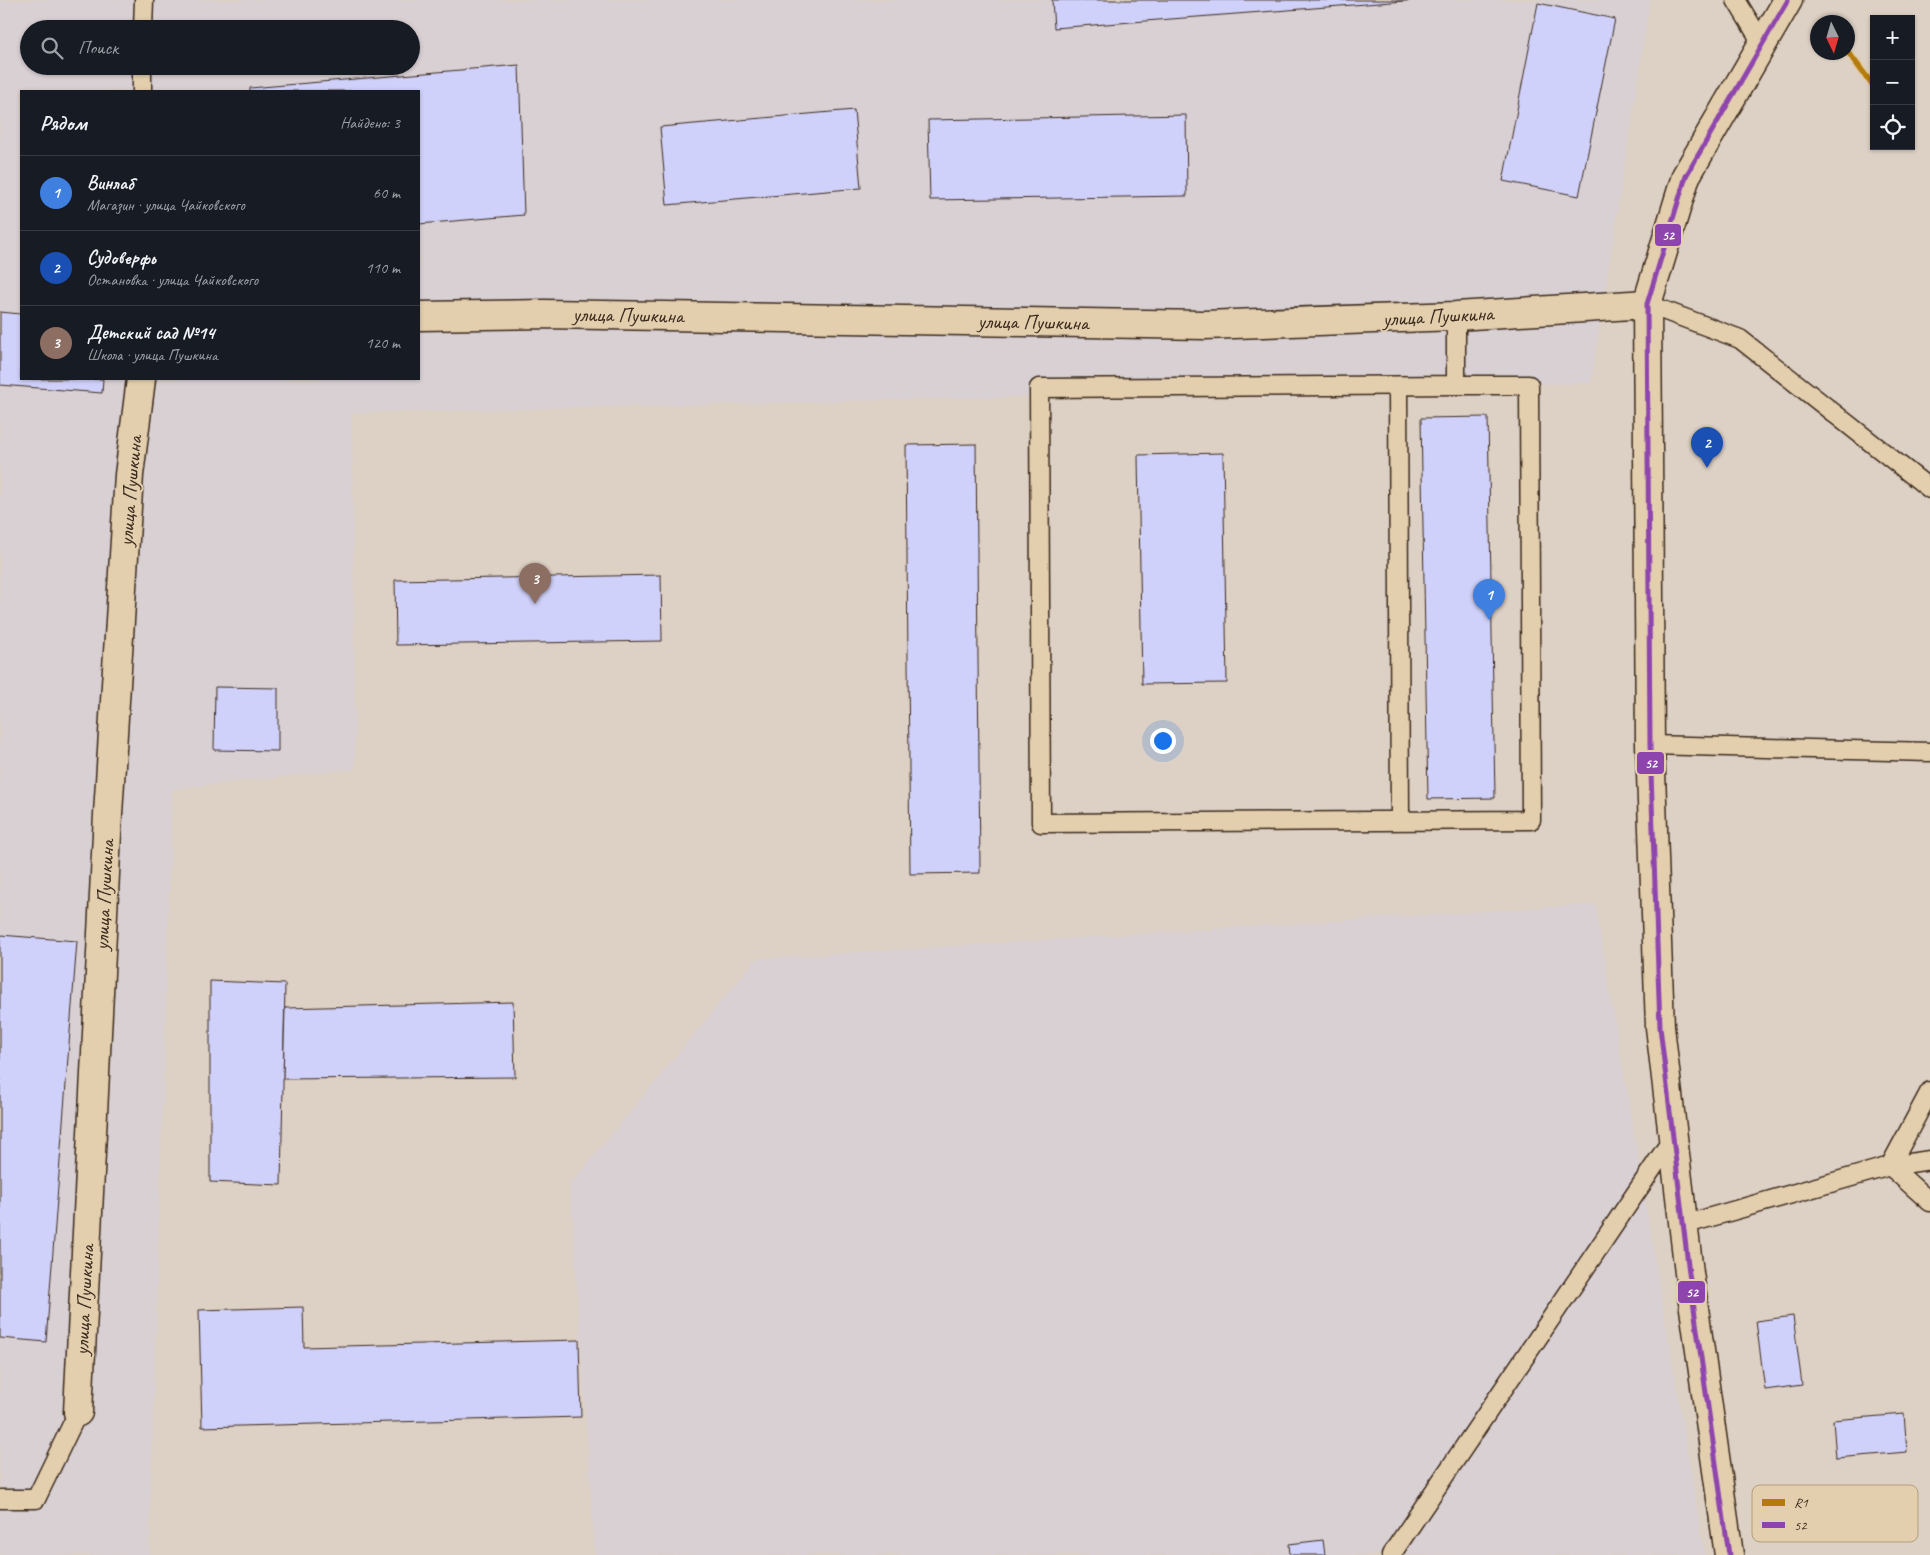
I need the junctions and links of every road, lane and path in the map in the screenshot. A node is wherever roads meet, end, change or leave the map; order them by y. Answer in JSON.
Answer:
{"nodes":[{"id":1,"x":144,"y":0,"type":"edge"},
{"id":2,"x":1736,"y":0,"type":"edge"},
{"id":3,"x":1788,"y":0,"type":"edge"},
{"id":4,"x":143,"y":20,"type":"edge"},
{"id":5,"x":1762,"y":43,"type":"junction"},
{"id":6,"x":142,"y":75,"type":"edge"},
{"id":7,"x":142,"y":90,"type":"edge"},
{"id":8,"x":1647,"y":304,"type":"junction"},
{"id":9,"x":420,"y":316,"type":"edge"},
{"id":10,"x":1456,"y":316,"type":"junction"},
{"id":11,"x":141,"y":380,"type":"edge"},
{"id":12,"x":1398,"y":386,"type":"junction"},
{"id":13,"x":1456,"y":386,"type":"junction"},
{"id":14,"x":1930,"y":489,"type":"edge"},
{"id":15,"x":1650,"y":745,"type":"junction"},
{"id":16,"x":1930,"y":752,"type":"edge"},
{"id":17,"x":1400,"y":820,"type":"junction"},
{"id":18,"x":1930,"y":1091,"type":"edge"},
{"id":19,"x":1673,"y":1138,"type":"junction"},
{"id":20,"x":1930,"y":1160,"type":"edge"},
{"id":21,"x":1890,"y":1166,"type":"junction"},
{"id":22,"x":1930,"y":1202,"type":"edge"},
{"id":23,"x":1683,"y":1226,"type":"junction"},
{"id":24,"x":78,"y":1412,"type":"joint"},
{"id":25,"x":0,"y":1500,"type":"edge"},
{"id":26,"x":1391,"y":1555,"type":"edge"},
{"id":27,"x":1730,"y":1555,"type":"edge"}],
"edges":[{"from":1,"to":4,"type":"lane"},
{"from":2,"to":5,"type":"lane"},
{"from":3,"to":5,"type":"street"},
{"from":5,"to":8,"type":"street"},
{"from":6,"to":7,"type":"lane"},
{"from":8,"to":10,"type":"street","name":"улица Пушкина"},
{"from":8,"to":14,"type":"lane"},
{"from":8,"to":15,"type":"street"},
{"from":9,"to":10,"type":"street","name":"улица Пушкина"},
{"from":10,"to":13,"type":"lane"},
{"from":11,"to":24,"type":"street","name":"улица Пушкина"},
{"from":12,"to":13,"type":"lane"},
{"from":12,"to":17,"type":"lane"},
{"from":12,"to":17,"type":"lane"},
{"from":13,"to":17,"type":"lane"},
{"from":15,"to":16,"type":"lane"},
{"from":15,"to":19,"type":"street"},
{"from":18,"to":21,"type":"lane"},
{"from":19,"to":23,"type":"street"},
{"from":19,"to":26,"type":"lane"},
{"from":20,"to":21,"type":"lane"},
{"from":21,"to":22,"type":"lane"},
{"from":21,"to":23,"type":"lane"},
{"from":23,"to":27,"type":"street"},
{"from":24,"to":25,"type":"lane"}]}
